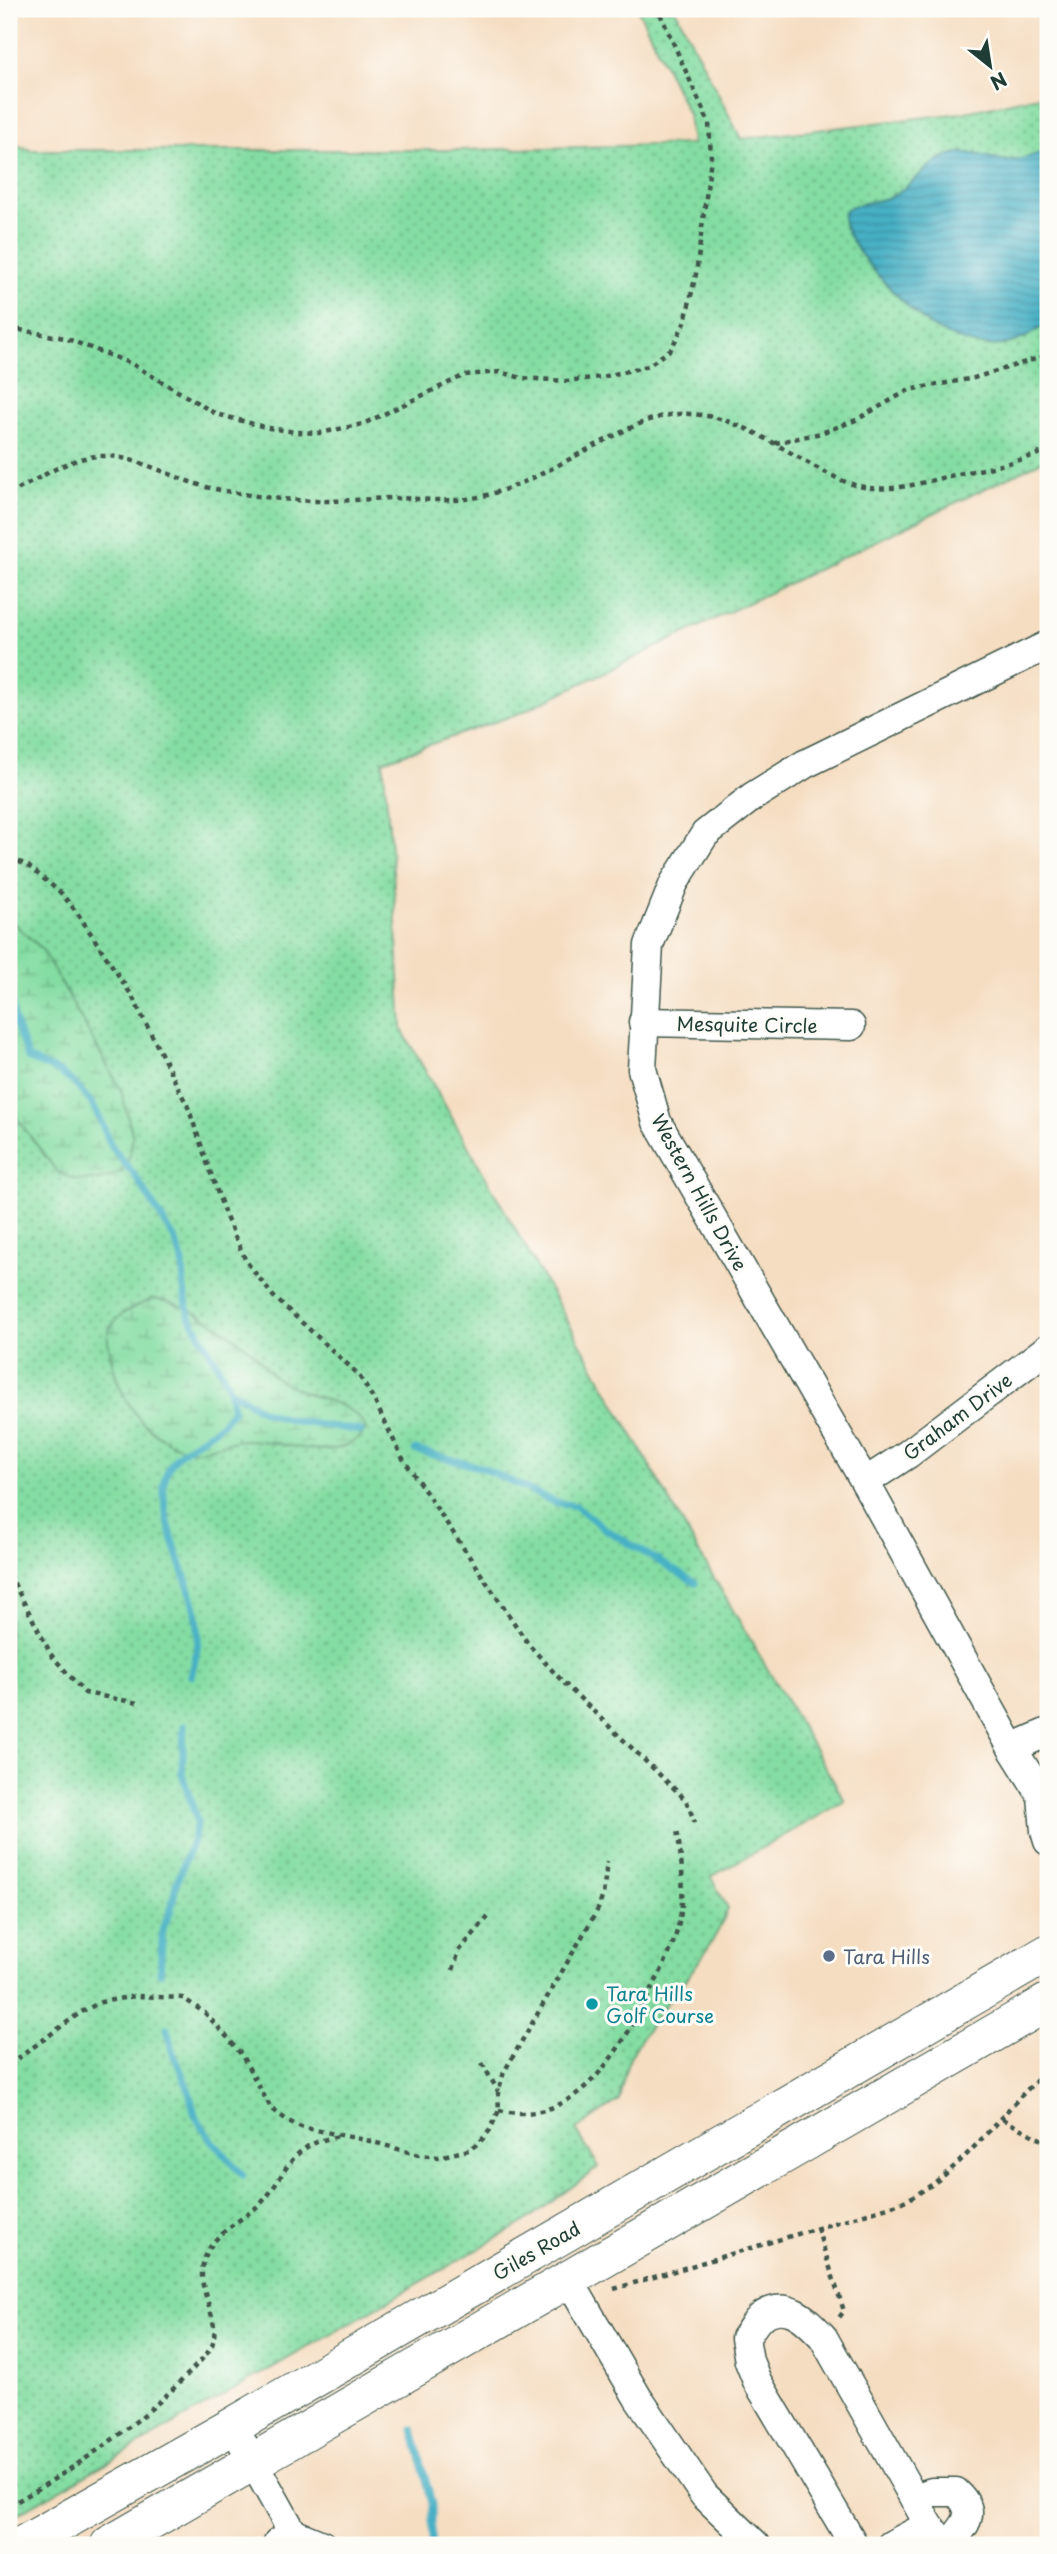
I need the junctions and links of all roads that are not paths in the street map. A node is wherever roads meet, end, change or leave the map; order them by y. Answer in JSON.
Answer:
{"nodes":[{"id":1,"x":1048,"y":645,"type":"edge"},
{"id":2,"x":643,"y":1022,"type":"junction"},
{"id":3,"x":851,"y":1027,"type":"dead end"},
{"id":4,"x":1048,"y":1348,"type":"edge"},
{"id":5,"x":865,"y":1482,"type":"junction"},
{"id":6,"x":1048,"y":1732,"type":"edge"},
{"id":7,"x":1012,"y":1748,"type":"junction"},
{"id":8,"x":1045,"y":1797,"type":"edge"},
{"id":9,"x":1048,"y":1841,"type":"edge"},
{"id":10,"x":1048,"y":1953,"type":"edge"},
{"id":11,"x":1048,"y":2002,"type":"edge"},
{"id":12,"x":574,"y":2290,"type":"junction"},
{"id":13,"x":233,"y":2426,"type":"junction"},
{"id":14,"x":255,"y":2462,"type":"junction"},
{"id":15,"x":914,"y":2498,"type":"junction"},
{"id":16,"x":940,"y":2539,"type":"edge"},
{"id":17,"x":285,"y":2541,"type":"edge"},
{"id":18,"x":22,"y":2545,"type":"edge"},
{"id":19,"x":109,"y":2545,"type":"edge"},
{"id":20,"x":322,"y":2545,"type":"edge"},
{"id":21,"x":755,"y":2545,"type":"edge"},
{"id":22,"x":854,"y":2545,"type":"edge"},
{"id":23,"x":891,"y":2545,"type":"edge"}],
"edges":[{"from":1,"to":2,"type":"street","name":"Western Hills Drive"},
{"from":2,"to":3,"type":"street","name":"Mesquite Circle"},
{"from":2,"to":5,"type":"street","name":"Western Hills Drive"},
{"from":4,"to":5,"type":"street","name":"Graham Drive"},
{"from":5,"to":7,"type":"street","name":"Western Hills Drive"},
{"from":6,"to":7,"type":"street"},
{"from":7,"to":8,"type":"street","name":"Western Hills Drive"},
{"from":8,"to":9,"type":"street","name":"Western Hills Drive"},
{"from":10,"to":13,"type":"main road","name":"Giles Road"},
{"from":11,"to":12,"type":"main road"},
{"from":12,"to":14,"type":"main road"},
{"from":12,"to":21,"type":"street"},
{"from":13,"to":14,"type":"street"},
{"from":13,"to":18,"type":"main road","name":"Giles Road"},
{"from":14,"to":17,"type":"street"},
{"from":14,"to":19,"type":"main road"},
{"from":15,"to":16,"type":"street"},
{"from":15,"to":16,"type":"street"},
{"from":15,"to":22,"type":"street"},
{"from":16,"to":23,"type":"street"},
{"from":17,"to":20,"type":"street"}]}
